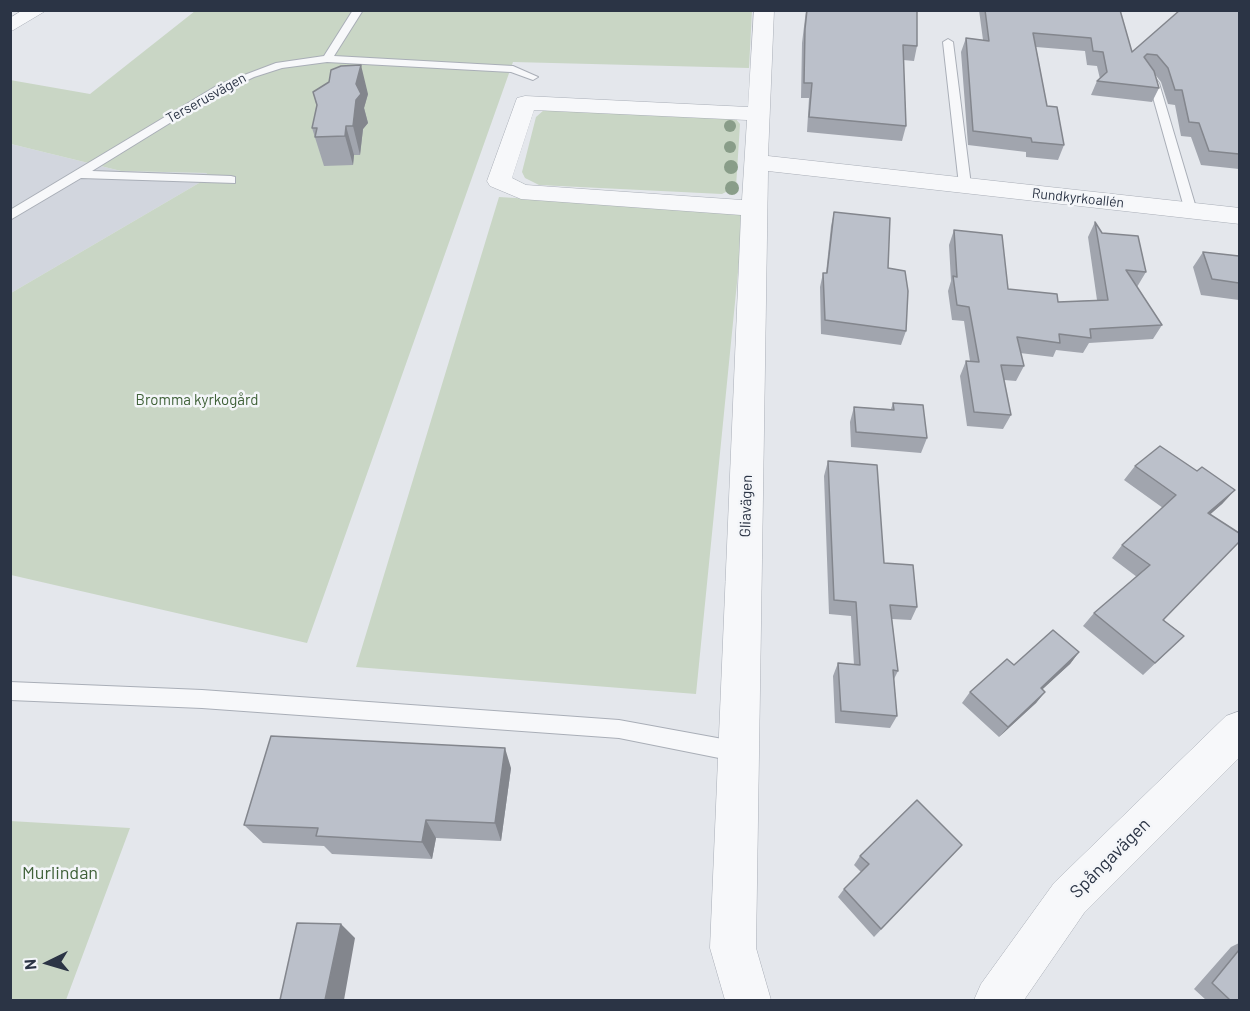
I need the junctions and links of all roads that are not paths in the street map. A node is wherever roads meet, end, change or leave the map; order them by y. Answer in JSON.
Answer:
{"nodes":[{"id":1,"x":38,"y":10,"type":"edge"},
{"id":2,"x":358,"y":10,"type":"edge"},
{"id":3,"x":764,"y":10,"type":"edge"},
{"id":4,"x":10,"y":27,"type":"edge"},
{"id":5,"x":948,"y":42,"type":"dead end"},
{"id":6,"x":327,"y":58,"type":"junction"},
{"id":7,"x":1145,"y":72,"type":"edge"},
{"id":8,"x":532,"y":77,"type":"dead end"},
{"id":9,"x":759,"y":114,"type":"junction"},
{"id":10,"x":755,"y":162,"type":"junction"},
{"id":11,"x":77,"y":174,"type":"junction"},
{"id":12,"x":231,"y":180,"type":"dead end"},
{"id":13,"x":965,"y":185,"type":"junction"},
{"id":14,"x":753,"y":208,"type":"junction"},
{"id":15,"x":1191,"y":211,"type":"junction"},
{"id":16,"x":10,"y":216,"type":"edge"},
{"id":17,"x":1239,"y":216,"type":"edge"},
{"id":18,"x":10,"y":691,"type":"edge"},
{"id":19,"x":1239,"y":729,"type":"edge"},
{"id":20,"x":739,"y":752,"type":"junction"},
{"id":21,"x":748,"y":1000,"type":"edge"},
{"id":22,"x":997,"y":1000,"type":"edge"}],
"edges":[{"from":1,"to":4,"type":"street"},
{"from":2,"to":6,"type":"lane"},
{"from":3,"to":9,"type":"street","name":"Gliavägen"},
{"from":5,"to":13,"type":"lane"},
{"from":6,"to":8,"type":"lane","name":"Terserusvägen"},
{"from":6,"to":11,"type":"lane","name":"Terserusvägen"},
{"from":7,"to":15,"type":"lane"},
{"from":9,"to":10,"type":"street","name":"Gliavägen"},
{"from":9,"to":14,"type":"street"},
{"from":10,"to":13,"type":"street","name":"Rundkyrkoallén"},
{"from":10,"to":14,"type":"street","name":"Gliavägen"},
{"from":11,"to":12,"type":"lane"},
{"from":11,"to":16,"type":"lane","name":"Terserusvägen"},
{"from":13,"to":15,"type":"street","name":"Rundkyrkoallén"},
{"from":14,"to":20,"type":"street","name":"Gliavägen"},
{"from":15,"to":17,"type":"street","name":"Rundkyrkoallén"},
{"from":18,"to":20,"type":"lane"},
{"from":19,"to":22,"type":"street","name":"Spångavägen"},
{"from":20,"to":21,"type":"street","name":"Gliavägen"}]}
